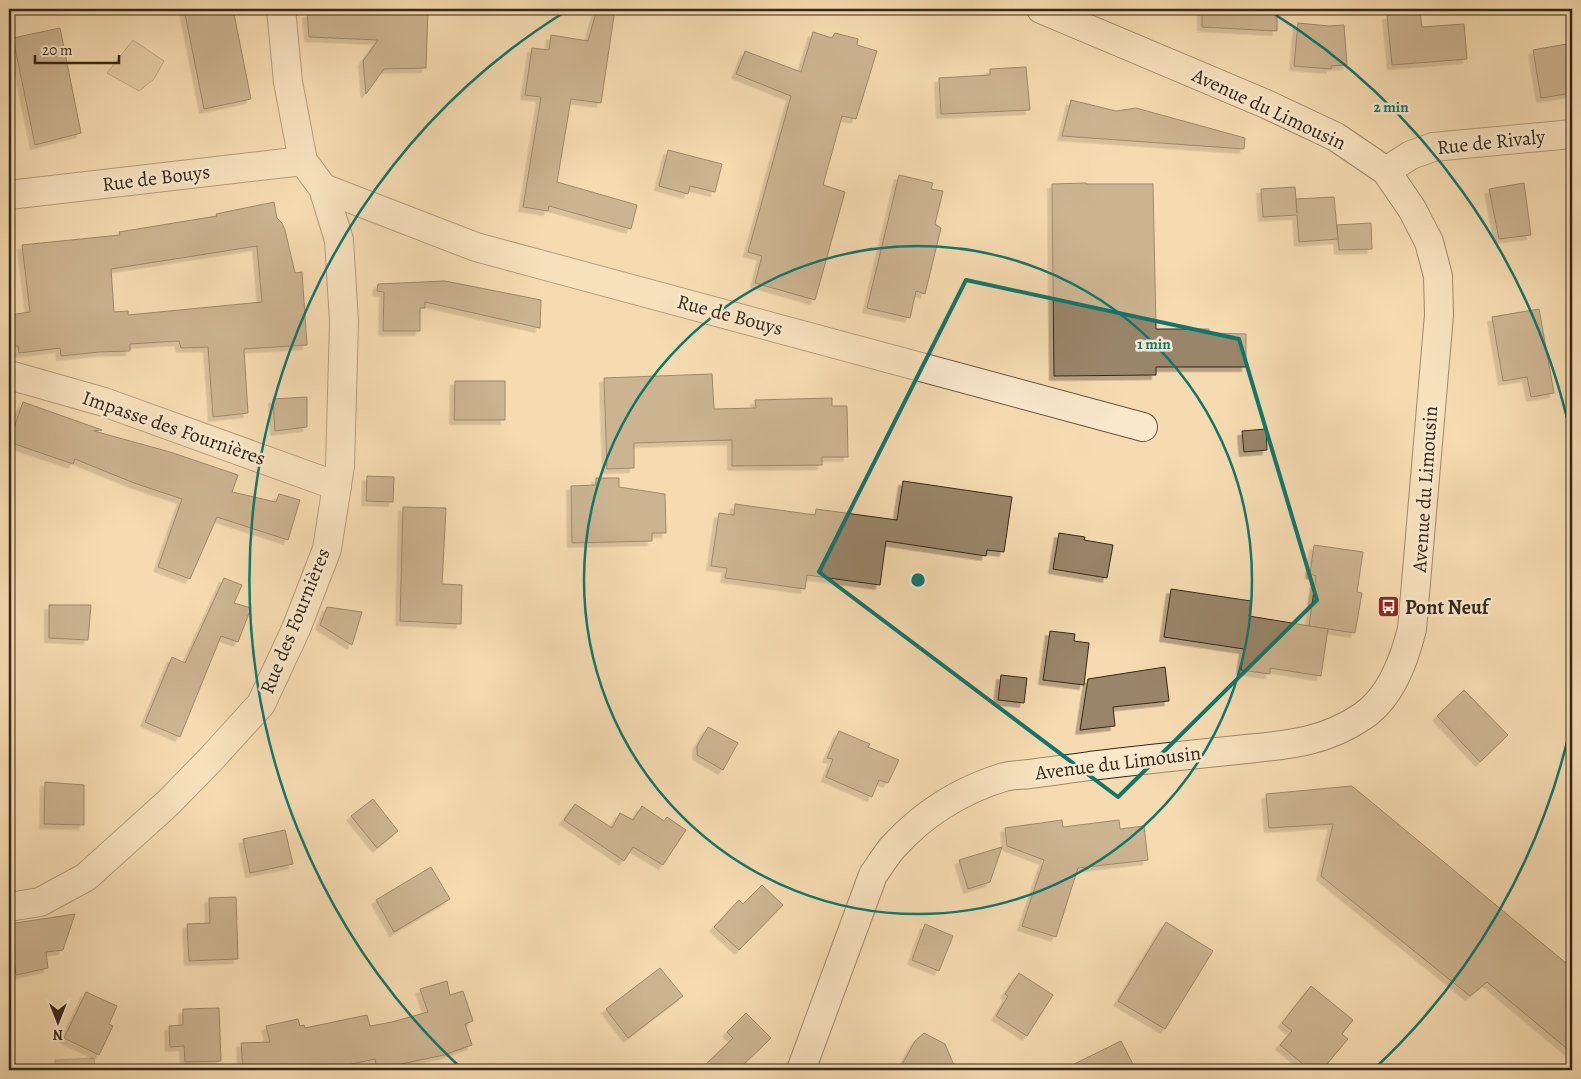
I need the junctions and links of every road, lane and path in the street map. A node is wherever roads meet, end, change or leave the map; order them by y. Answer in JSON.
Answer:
{"nodes":[{"id":1,"x":280,"y":9,"type":"edge"},
{"id":2,"x":1041,"y":9,"type":"edge"},
{"id":3,"x":1572,"y":134,"type":"edge"},
{"id":4,"x":303,"y":161,"type":"junction"},
{"id":5,"x":1386,"y":170,"type":"junction"},
{"id":6,"x":323,"y":188,"type":"junction"},
{"id":7,"x":9,"y":195,"type":"edge"},
{"id":8,"x":9,"y":375,"type":"edge"},
{"id":9,"x":1143,"y":427,"type":"dead end"},
{"id":10,"x":337,"y":486,"type":"junction"},
{"id":11,"x":9,"y":907,"type":"edge"},
{"id":12,"x":801,"y":1070,"type":"edge"}],
"edges":[{"from":1,"to":4,"type":"street","name":"Rue des Fournières"},
{"from":2,"to":5,"type":"street","name":"Avenue du Limousin"},
{"from":3,"to":5,"type":"street","name":"Rue de Rivaly"},
{"from":4,"to":6,"type":"street","name":"Rue des Fournières"},
{"from":4,"to":7,"type":"street","name":"Rue de Bouys"},
{"from":5,"to":12,"type":"street","name":"Avenue du Limousin"},
{"from":6,"to":9,"type":"street","name":"Rue de Bouys"},
{"from":6,"to":10,"type":"street","name":"Rue des Fournières"},
{"from":8,"to":10,"type":"street","name":"Impasse des Fournières"},
{"from":10,"to":11,"type":"street","name":"Rue des Fournières"}]}
